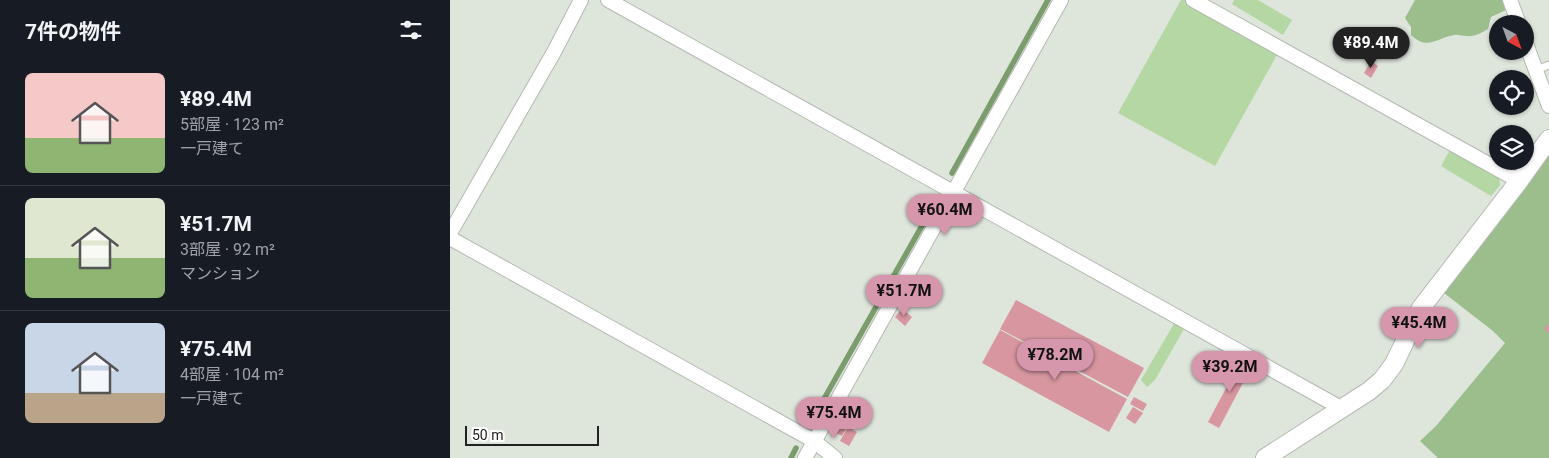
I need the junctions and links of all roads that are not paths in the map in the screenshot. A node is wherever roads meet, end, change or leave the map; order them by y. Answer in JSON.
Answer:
{"nodes":[{"id":1,"x":581,"y":0,"type":"edge"},
{"id":2,"x":608,"y":0,"type":"edge"},
{"id":3,"x":1061,"y":0,"type":"edge"},
{"id":4,"x":1192,"y":0,"type":"edge"},
{"id":5,"x":1510,"y":0,"type":"edge"},
{"id":6,"x":1516,"y":15,"type":"edge"},
{"id":7,"x":1532,"y":60,"type":"edge"},
{"id":8,"x":1549,"y":65,"type":"edge"},
{"id":9,"x":1536,"y":70,"type":"junction"},
{"id":10,"x":1548,"y":104,"type":"edge"},
{"id":11,"x":1549,"y":139,"type":"edge"},
{"id":12,"x":1519,"y":182,"type":"junction"},
{"id":13,"x":953,"y":192,"type":"junction"},
{"id":14,"x":450,"y":233,"type":"edge"},
{"id":15,"x":450,"y":238,"type":"edge"},
{"id":16,"x":1341,"y":408,"type":"junction"},
{"id":17,"x":814,"y":441,"type":"junction"},
{"id":18,"x":805,"y":458,"type":"edge"},
{"id":19,"x":834,"y":458,"type":"edge"},
{"id":20,"x":1265,"y":458,"type":"edge"}],
"edges":[{"from":1,"to":14,"type":"street"},
{"from":2,"to":13,"type":"street"},
{"from":3,"to":13,"type":"street"},
{"from":4,"to":12,"type":"street"},
{"from":5,"to":6,"type":"street"},
{"from":7,"to":9,"type":"street"},
{"from":8,"to":9,"type":"lane"},
{"from":9,"to":10,"type":"street"},
{"from":11,"to":12,"type":"street"},
{"from":12,"to":16,"type":"street"},
{"from":13,"to":16,"type":"street"},
{"from":13,"to":17,"type":"street"},
{"from":15,"to":17,"type":"street"},
{"from":16,"to":20,"type":"street"},
{"from":17,"to":18,"type":"street"},
{"from":17,"to":19,"type":"street"}]}
